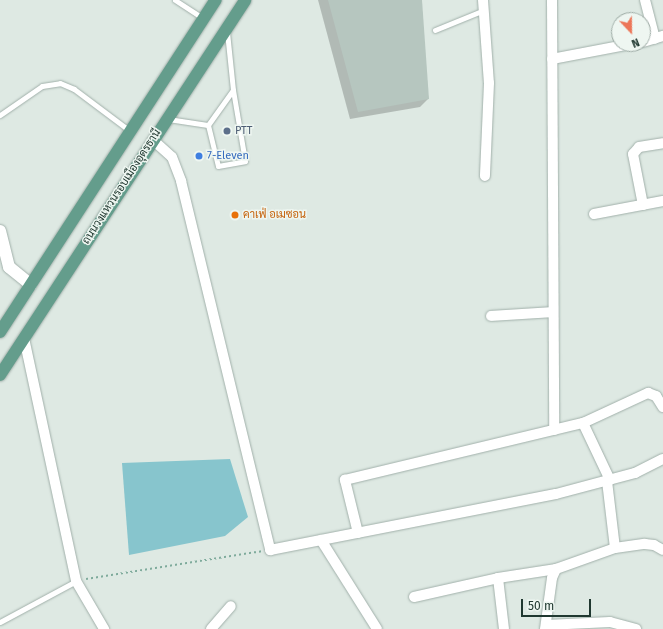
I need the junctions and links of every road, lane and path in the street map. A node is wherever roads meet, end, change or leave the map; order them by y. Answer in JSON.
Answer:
{"nodes":[{"id":1,"x":175,"y":0,"type":"edge"},
{"id":2,"x":216,"y":0,"type":"edge"},
{"id":3,"x":245,"y":0,"type":"edge"},
{"id":4,"x":552,"y":0,"type":"edge"},
{"id":5,"x":645,"y":0,"type":"edge"},
{"id":6,"x":483,"y":5,"type":"edge"},
{"id":7,"x":204,"y":19,"type":"junction"},
{"id":8,"x":226,"y":29,"type":"junction"},
{"id":9,"x":435,"y":30,"type":"dead end"},
{"id":10,"x":659,"y":38,"type":"edge"},
{"id":11,"x":611,"y":48,"type":"edge"},
{"id":12,"x":552,"y":60,"type":"junction"},
{"id":13,"x":233,"y":90,"type":"junction"},
{"id":14,"x":0,"y":115,"type":"edge"},
{"id":15,"x":166,"y":119,"type":"junction"},
{"id":16,"x":208,"y":125,"type":"junction"},
{"id":17,"x":130,"y":132,"type":"junction"},
{"id":18,"x":153,"y":140,"type":"junction"},
{"id":19,"x":663,"y":143,"type":"edge"},
{"id":20,"x":484,"y":176,"type":"dead end"},
{"id":21,"x":663,"y":201,"type":"edge"},
{"id":22,"x":643,"y":205,"type":"junction"},
{"id":23,"x":594,"y":214,"type":"dead end"},
{"id":24,"x":0,"y":231,"type":"edge"},
{"id":25,"x":30,"y":285,"type":"junction"},
{"id":26,"x":553,"y":312,"type":"junction"},
{"id":27,"x":491,"y":316,"type":"dead end"},
{"id":28,"x":0,"y":332,"type":"edge"},
{"id":29,"x":24,"y":338,"type":"junction"},
{"id":30,"x":0,"y":375,"type":"edge"},
{"id":31,"x":663,"y":407,"type":"edge"},
{"id":32,"x":583,"y":423,"type":"junction"},
{"id":33,"x":554,"y":430,"type":"junction"},
{"id":34,"x":663,"y":458,"type":"edge"},
{"id":35,"x":609,"y":481,"type":"junction"},
{"id":36,"x":358,"y":533,"type":"junction"},
{"id":37,"x":323,"y":544,"type":"junction"},
{"id":38,"x":615,"y":548,"type":"junction"},
{"id":39,"x":270,"y":550,"type":"junction"},
{"id":40,"x":663,"y":550,"type":"edge"},
{"id":41,"x":556,"y":569,"type":"junction"},
{"id":42,"x":498,"y":578,"type":"junction"},
{"id":43,"x":76,"y":581,"type":"junction"},
{"id":44,"x":414,"y":597,"type":"dead end"},
{"id":45,"x":231,"y":606,"type":"dead end"},
{"id":46,"x":0,"y":622,"type":"edge"},
{"id":47,"x":546,"y":627,"type":"edge"},
{"id":48,"x":630,"y":628,"type":"edge"},
{"id":49,"x":104,"y":629,"type":"edge"},
{"id":50,"x":211,"y":629,"type":"edge"},
{"id":51,"x":378,"y":629,"type":"edge"},
{"id":52,"x":504,"y":629,"type":"edge"}],
"edges":[{"from":1,"to":7,"type":"lane"},
{"from":2,"to":7,"type":"main road","name":"ถนนวงแหวนรอบเมืองอุดรธานี"},
{"from":3,"to":8,"type":"main road","name":"ถนนวงแหวนรอบเมืองอุดรธานี"},
{"from":4,"to":12,"type":"street"},
{"from":5,"to":10,"type":"street"},
{"from":6,"to":9,"type":"lane"},
{"from":6,"to":20,"type":"street"},
{"from":7,"to":17,"type":"main road","name":"ถนนวงแหวนรอบเมืองอุดรธานี"},
{"from":8,"to":13,"type":"lane"},
{"from":8,"to":15,"type":"main road","name":"ถนนวงแหวนรอบเมืองอุดรธานี"},
{"from":11,"to":12,"type":"street"},
{"from":12,"to":26,"type":"street"},
{"from":13,"to":16,"type":"lane"},
{"from":13,"to":16,"type":"lane"},
{"from":14,"to":17,"type":"lane"},
{"from":15,"to":16,"type":"lane"},
{"from":15,"to":18,"type":"main road","name":"ถนนวงแหวนรอบเมืองอุดรธานี"},
{"from":17,"to":25,"type":"main road","name":"ถนนวงแหวนรอบเมืองอุดรธานี"},
{"from":18,"to":29,"type":"main road","name":"ถนนวงแหวนรอบเมืองอุดรธานี"},
{"from":18,"to":39,"type":"street"},
{"from":19,"to":22,"type":"street"},
{"from":21,"to":22,"type":"street"},
{"from":22,"to":23,"type":"street"},
{"from":24,"to":25,"type":"street"},
{"from":25,"to":28,"type":"main road","name":"ถนนวงแหวนรอบเมืองอุดรธานี"},
{"from":26,"to":27,"type":"street"},
{"from":26,"to":33,"type":"street"},
{"from":29,"to":30,"type":"main road","name":"ถนนวงแหวนรอบเมืองอุดรธานี"},
{"from":29,"to":43,"type":"street"},
{"from":31,"to":32,"type":"street"},
{"from":32,"to":33,"type":"street"},
{"from":32,"to":35,"type":"street"},
{"from":33,"to":36,"type":"street"},
{"from":34,"to":35,"type":"street"},
{"from":35,"to":36,"type":"street"},
{"from":35,"to":38,"type":"street"},
{"from":36,"to":37,"type":"street"},
{"from":37,"to":39,"type":"street"},
{"from":37,"to":51,"type":"street"},
{"from":38,"to":40,"type":"street"},
{"from":38,"to":41,"type":"street"},
{"from":39,"to":43,"type":"path"},
{"from":41,"to":42,"type":"street"},
{"from":41,"to":47,"type":"street"},
{"from":42,"to":44,"type":"street"},
{"from":42,"to":52,"type":"street"},
{"from":43,"to":46,"type":"lane"},
{"from":43,"to":49,"type":"street"},
{"from":45,"to":50,"type":"street"},
{"from":47,"to":48,"type":"street"}]}
